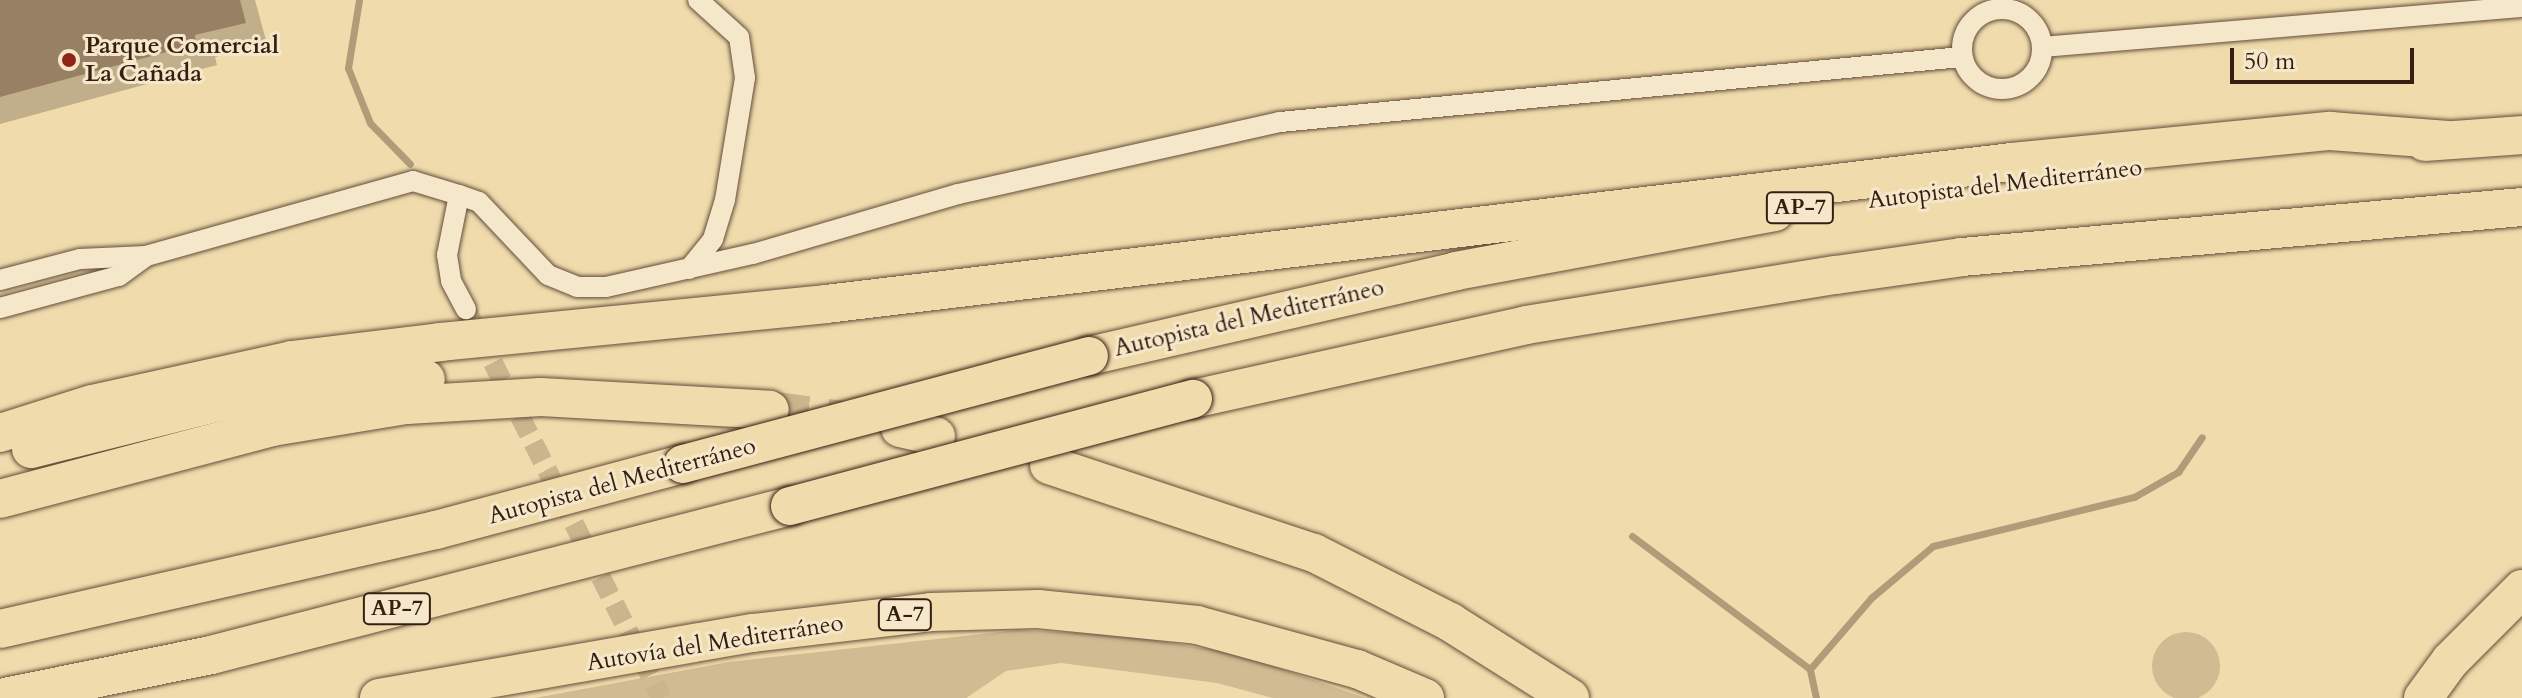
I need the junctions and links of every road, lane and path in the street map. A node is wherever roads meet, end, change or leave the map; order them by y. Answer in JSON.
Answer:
{"nodes":[{"id":1,"x":698,"y":0,"type":"edge"},
{"id":2,"x":2522,"y":7,"type":"edge"},
{"id":3,"x":2043,"y":47,"type":"junction"},
{"id":4,"x":1961,"y":57,"type":"junction"},
{"id":5,"x":2522,"y":135,"type":"edge"},
{"id":6,"x":2451,"y":140,"type":"junction"},
{"id":7,"x":459,"y":195,"type":"junction"},
{"id":8,"x":2522,"y":207,"type":"edge"},
{"id":9,"x":146,"y":256,"type":"junction"},
{"id":10,"x":107,"y":258,"type":"junction"},
{"id":11,"x":689,"y":269,"type":"junction"},
{"id":12,"x":0,"y":280,"type":"edge"},
{"id":13,"x":0,"y":295,"type":"edge"},
{"id":14,"x":0,"y":308,"type":"edge"},
{"id":15,"x":466,"y":309,"type":"tunnel mouth"},
{"id":16,"x":649,"y":400,"type":"junction"},
{"id":17,"x":770,"y":410,"type":"tunnel mouth"},
{"id":18,"x":0,"y":433,"type":"edge"},
{"id":19,"x":0,"y":458,"type":"edge"},
{"id":20,"x":1049,"y":465,"type":"dead end"},
{"id":21,"x":0,"y":499,"type":"edge"},
{"id":22,"x":2522,"y":589,"type":"edge"},
{"id":23,"x":0,"y":629,"type":"edge"},
{"id":24,"x":0,"y":698,"type":"edge"},
{"id":25,"x":379,"y":698,"type":"edge"},
{"id":26,"x":1425,"y":698,"type":"edge"},
{"id":27,"x":1570,"y":698,"type":"edge"},
{"id":28,"x":2423,"y":698,"type":"edge"}],
"edges":[{"from":1,"to":11,"type":"street"},
{"from":2,"to":3,"type":"street"},
{"from":3,"to":4,"type":"street"},
{"from":3,"to":4,"type":"street"},
{"from":4,"to":11,"type":"street"},
{"from":5,"to":6,"type":"highway","name":"Autopista del Mediterráneo","number":"AP-7"},
{"from":6,"to":18,"type":"highway"},
{"from":6,"to":23,"type":"highway","name":"Autopista del Mediterráneo","number":"AP-7","bridge":true},
{"from":7,"to":9,"type":"street"},
{"from":7,"to":11,"type":"street"},
{"from":7,"to":15,"type":"street"},
{"from":8,"to":24,"type":"highway","number":"AP-7","bridge":true},
{"from":9,"to":10,"type":"street"},
{"from":9,"to":14,"type":"street"},
{"from":10,"to":12,"type":"street"},
{"from":10,"to":13,"type":"street"},
{"from":16,"to":17,"type":"highway"},
{"from":16,"to":19,"type":"highway"},
{"from":16,"to":21,"type":"highway"},
{"from":20,"to":27,"type":"highway"},
{"from":22,"to":28,"type":"highway"},
{"from":25,"to":26,"type":"highway","name":"Autovía del Mediterráneo","number":"A-7"}]}
